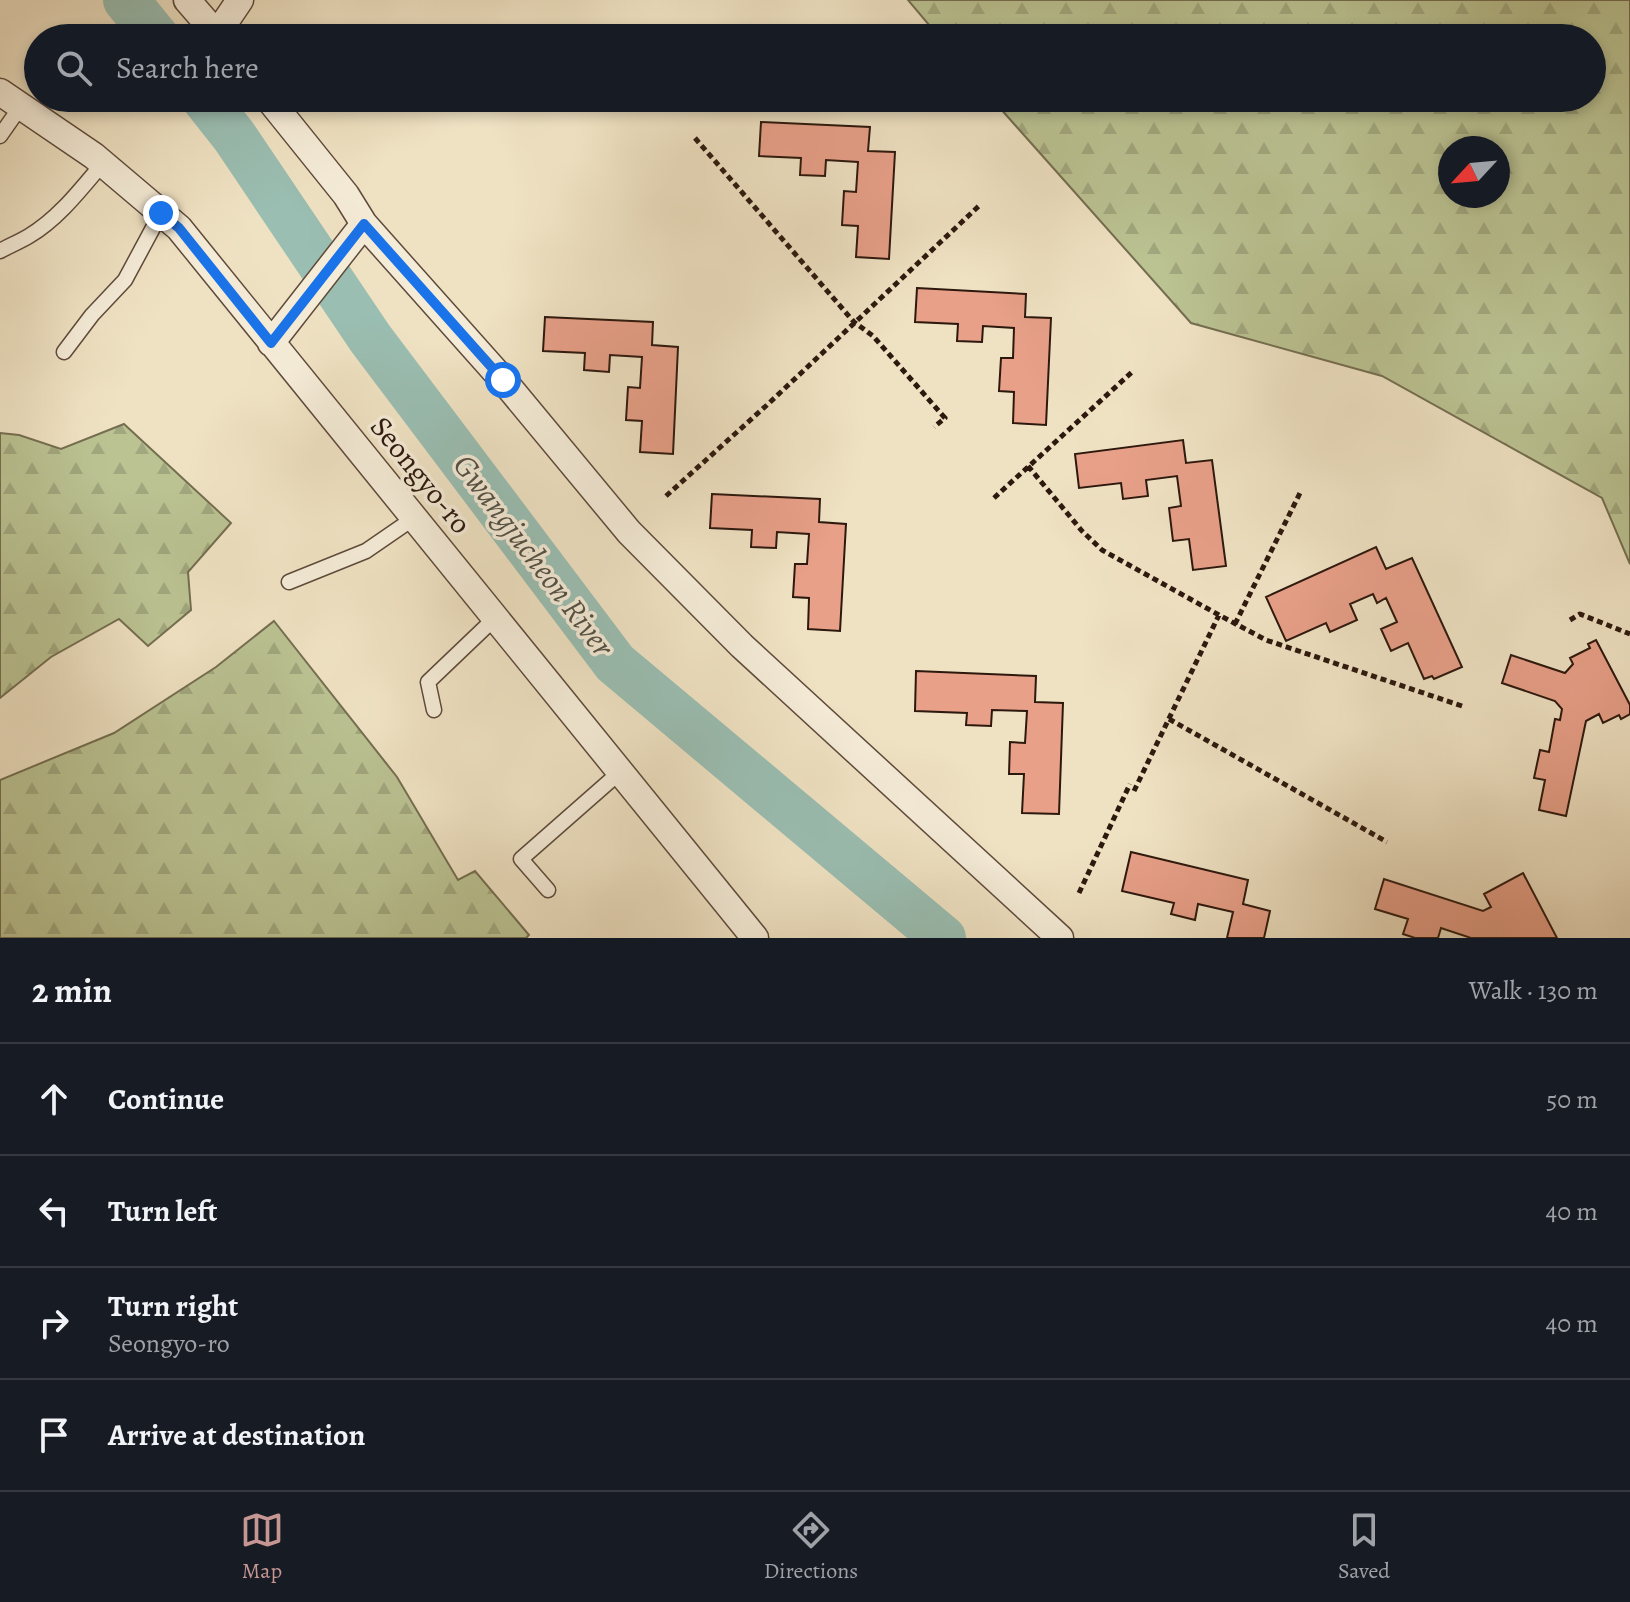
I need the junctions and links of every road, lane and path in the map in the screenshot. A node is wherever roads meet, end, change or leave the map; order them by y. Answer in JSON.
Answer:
{"nodes":[{"id":1,"x":187,"y":0,"type":"edge"},
{"id":2,"x":240,"y":0,"type":"edge"},
{"id":3,"x":208,"y":24,"type":"edge"},
{"id":4,"x":225,"y":24,"type":"edge"},
{"id":5,"x":10,"y":99,"type":"edge"},
{"id":6,"x":29,"y":112,"type":"edge"},
{"id":7,"x":279,"y":112,"type":"edge"},
{"id":8,"x":0,"y":136,"type":"edge"},
{"id":9,"x":695,"y":138,"type":"dead end"},
{"id":10,"x":103,"y":163,"type":"junction"},
{"id":11,"x":981,"y":204,"type":"dead end"},
{"id":12,"x":161,"y":213,"type":"junction"},
{"id":13,"x":364,"y":224,"type":"junction"},
{"id":14,"x":0,"y":251,"type":"edge"},
{"id":15,"x":854,"y":322,"type":"junction"},
{"id":16,"x":271,"y":343,"type":"junction"},
{"id":17,"x":64,"y":352,"type":"dead end"},
{"id":18,"x":1132,"y":372,"type":"dead end"},
{"id":19,"x":934,"y":427,"type":"dead end"},
{"id":20,"x":1028,"y":466,"type":"junction"},
{"id":21,"x":1301,"y":491,"type":"dead end"},
{"id":22,"x":666,"y":496,"type":"dead end"},
{"id":23,"x":994,"y":498,"type":"dead end"},
{"id":24,"x":414,"y":518,"type":"junction"},
{"id":25,"x":289,"y":582,"type":"dead end"},
{"id":26,"x":1219,"y":615,"type":"junction"},
{"id":27,"x":495,"y":618,"type":"junction"},
{"id":28,"x":1570,"y":620,"type":"dead end"},
{"id":29,"x":1235,"y":624,"type":"junction"},
{"id":30,"x":1630,"y":634,"type":"edge"},
{"id":31,"x":1465,"y":707,"type":"dead end"},
{"id":32,"x":434,"y":710,"type":"dead end"},
{"id":33,"x":1169,"y":719,"type":"junction"},
{"id":34,"x":620,"y":772,"type":"junction"},
{"id":35,"x":1130,"y":784,"type":"dead end"},
{"id":36,"x":1134,"y":791,"type":"dead end"},
{"id":37,"x":1387,"y":842,"type":"dead end"},
{"id":38,"x":548,"y":890,"type":"dead end"},
{"id":39,"x":1079,"y":893,"type":"dead end"},
{"id":40,"x":755,"y":938,"type":"edge"},
{"id":41,"x":1060,"y":938,"type":"edge"}],
"edges":[{"from":1,"to":3,"type":"street"},
{"from":2,"to":4,"type":"street"},
{"from":5,"to":8,"type":"lane"},
{"from":6,"to":10,"type":"street","name":"Seongyo-ro"},
{"from":7,"to":13,"type":"street"},
{"from":9,"to":15,"type":"path"},
{"from":10,"to":12,"type":"street","name":"Seongyo-ro"},
{"from":10,"to":14,"type":"lane"},
{"from":11,"to":15,"type":"path"},
{"from":12,"to":16,"type":"street","name":"Seongyo-ro"},
{"from":12,"to":17,"type":"lane"},
{"from":13,"to":16,"type":"street"},
{"from":13,"to":41,"type":"street"},
{"from":15,"to":19,"type":"path"},
{"from":15,"to":22,"type":"path"},
{"from":16,"to":24,"type":"street","name":"Seongyo-ro"},
{"from":18,"to":20,"type":"path"},
{"from":20,"to":23,"type":"path"},
{"from":20,"to":26,"type":"path"},
{"from":21,"to":29,"type":"path"},
{"from":24,"to":25,"type":"lane"},
{"from":24,"to":27,"type":"street","name":"Seongyo-ro"},
{"from":26,"to":29,"type":"path"},
{"from":26,"to":33,"type":"path"},
{"from":27,"to":32,"type":"lane"},
{"from":27,"to":34,"type":"street","name":"Seongyo-ro"},
{"from":28,"to":30,"type":"path"},
{"from":29,"to":31,"type":"path"},
{"from":33,"to":36,"type":"path"},
{"from":33,"to":37,"type":"path"},
{"from":34,"to":38,"type":"lane"},
{"from":34,"to":40,"type":"street","name":"Seongyo-ro"},
{"from":35,"to":39,"type":"path"}]}
